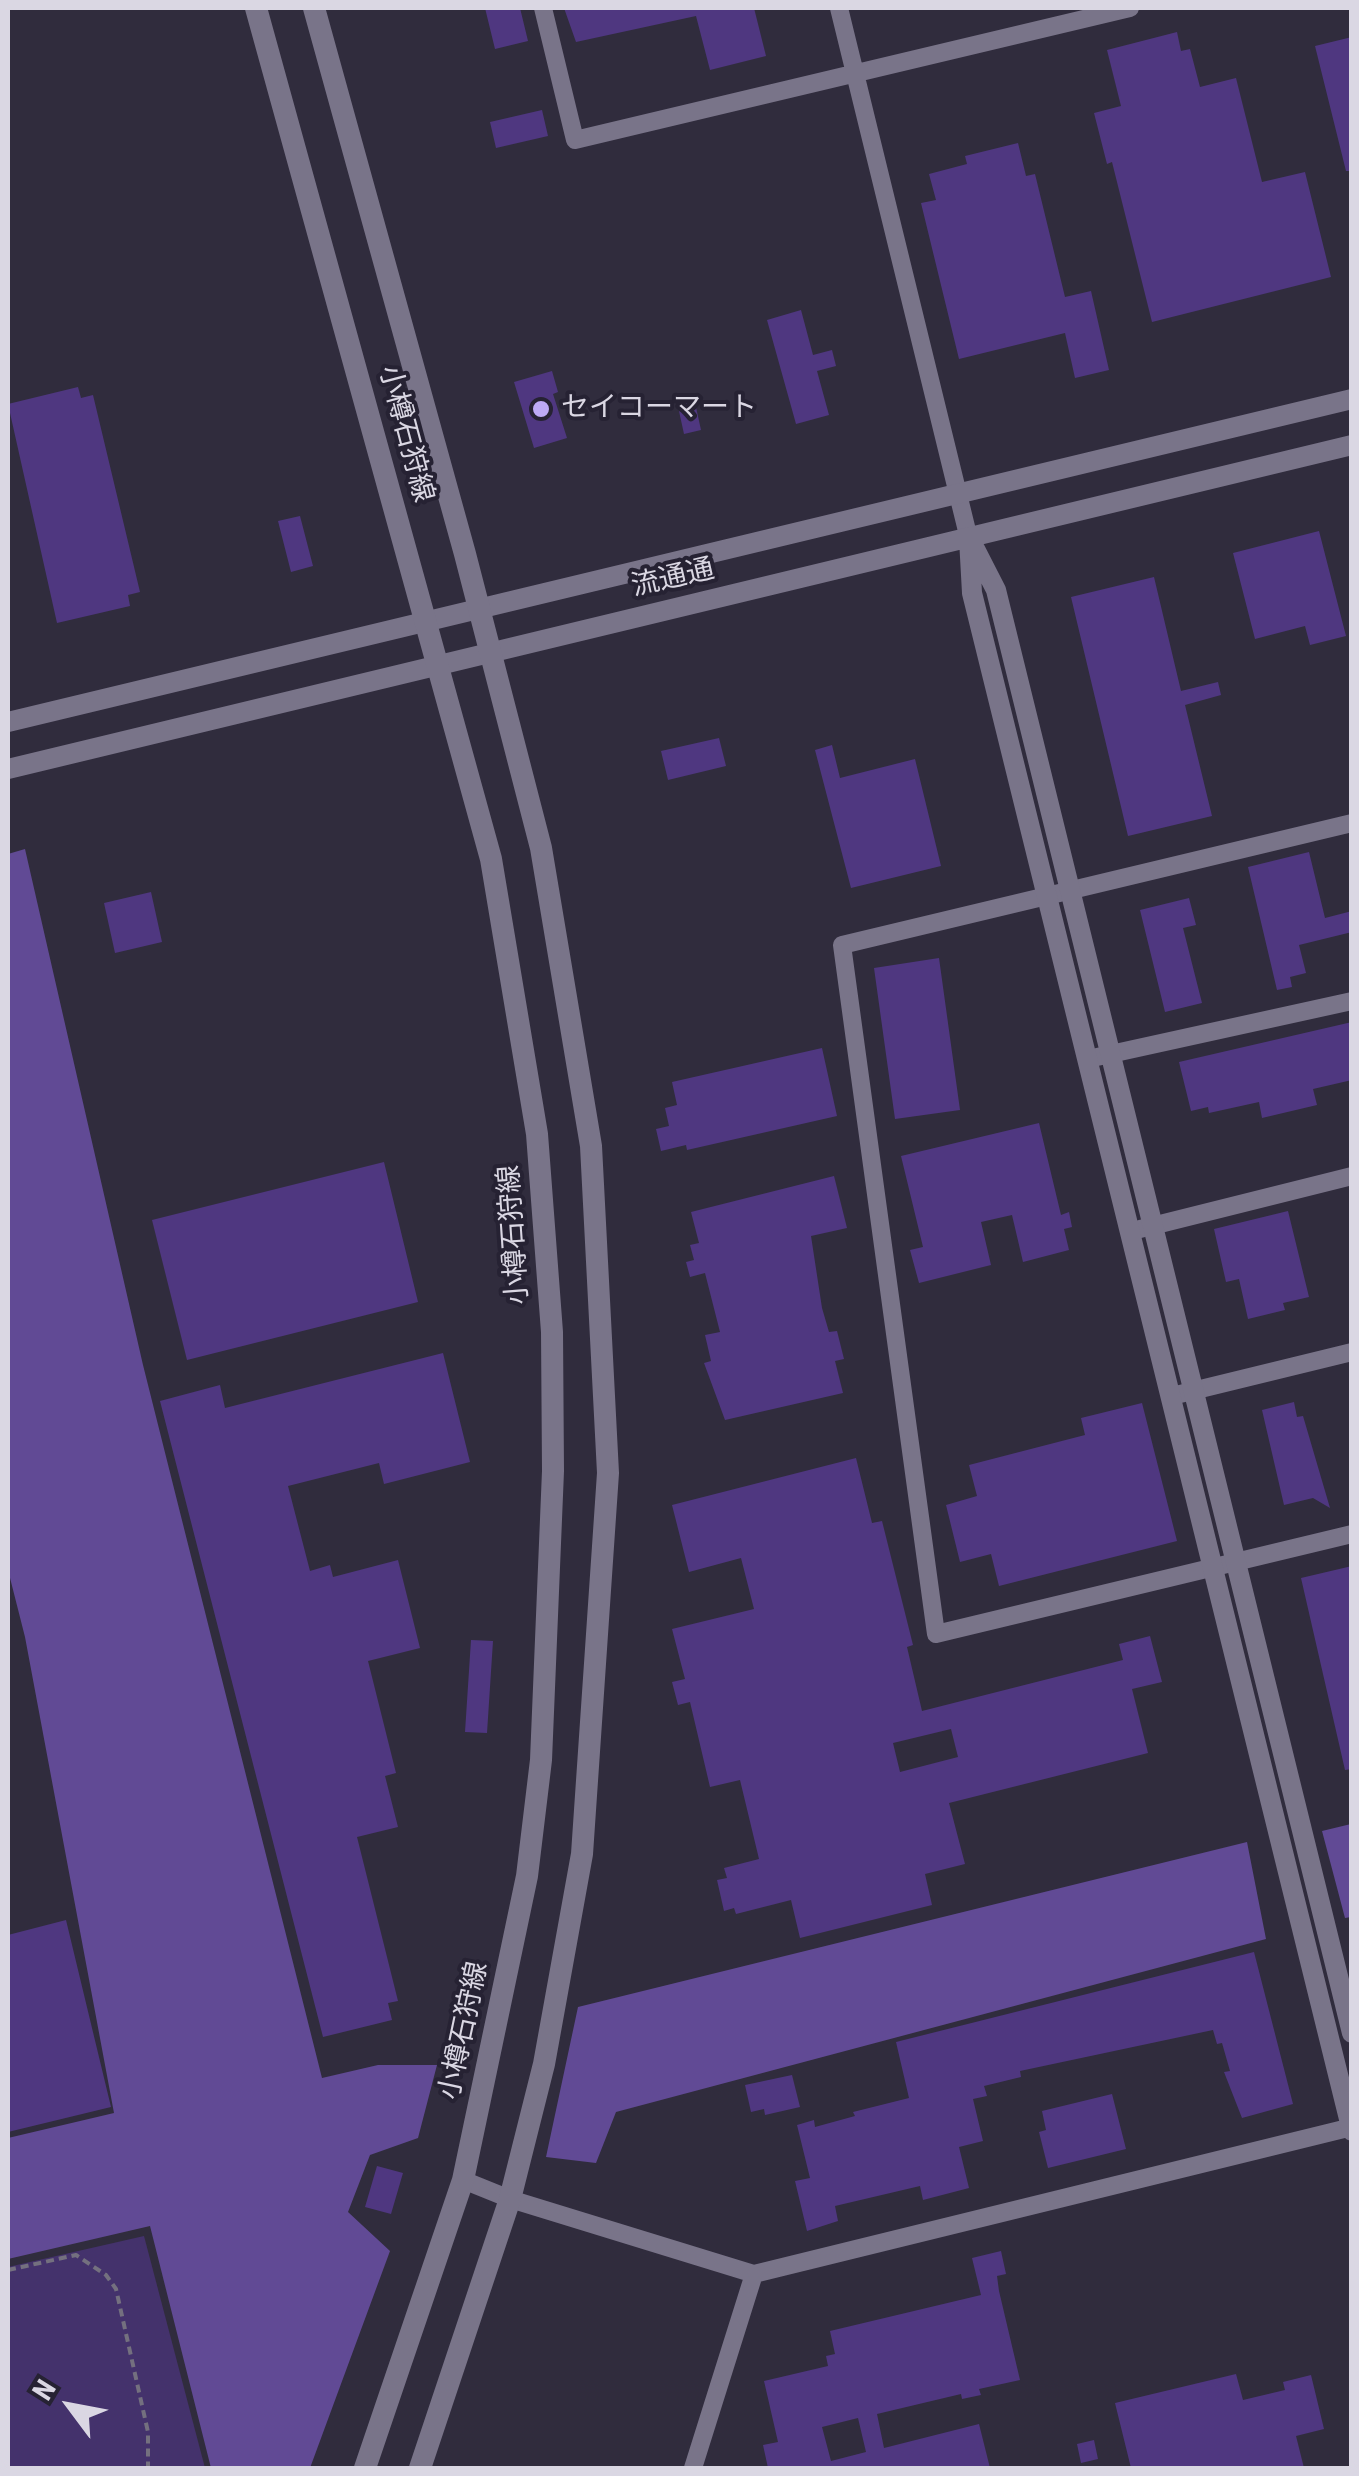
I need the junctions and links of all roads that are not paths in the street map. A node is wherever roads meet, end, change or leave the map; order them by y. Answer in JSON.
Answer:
{"nodes":[{"id":1,"x":256,"y":8,"type":"edge"},
{"id":2,"x":314,"y":8,"type":"edge"},
{"id":3,"x":543,"y":8,"type":"edge"},
{"id":4,"x":839,"y":8,"type":"edge"},
{"id":5,"x":1130,"y":8,"type":"edge"},
{"id":6,"x":1063,"y":15,"type":"edge"},
{"id":7,"x":856,"y":75,"type":"junction"},
{"id":8,"x":1352,"y":399,"type":"edge"},
{"id":9,"x":1352,"y":445,"type":"edge"},
{"id":10,"x":957,"y":494,"type":"junction"},
{"id":11,"x":970,"y":539,"type":"junction"},
{"id":12,"x":479,"y":610,"type":"junction"},
{"id":13,"x":425,"y":621,"type":"junction"},
{"id":14,"x":489,"y":650,"type":"junction"},
{"id":15,"x":438,"y":664,"type":"junction"},
{"id":16,"x":8,"y":722,"type":"edge"},
{"id":17,"x":8,"y":769,"type":"edge"},
{"id":18,"x":1352,"y":823,"type":"edge"},
{"id":19,"x":1070,"y":890,"type":"junction"},
{"id":20,"x":1047,"y":897,"type":"junction"},
{"id":21,"x":1352,"y":1001,"type":"edge"},
{"id":22,"x":1110,"y":1053,"type":"junction"},
{"id":23,"x":1087,"y":1060,"type":"junction"},
{"id":24,"x":1352,"y":1176,"type":"edge"},
{"id":25,"x":1152,"y":1226,"type":"junction"},
{"id":26,"x":1130,"y":1232,"type":"junction"},
{"id":27,"x":1352,"y":1352,"type":"edge"},
{"id":28,"x":1193,"y":1389,"type":"junction"},
{"id":29,"x":1170,"y":1397,"type":"junction"},
{"id":30,"x":1352,"y":1534,"type":"edge"},
{"id":31,"x":1236,"y":1562,"type":"junction"},
{"id":32,"x":1213,"y":1570,"type":"junction"},
{"id":33,"x":1352,"y":2033,"type":"edge"},
{"id":34,"x":1351,"y":2129,"type":"edge"},
{"id":35,"x":463,"y":2180,"type":"junction"},
{"id":36,"x":510,"y":2199,"type":"junction"},
{"id":37,"x":754,"y":2274,"type":"junction"},
{"id":38,"x":365,"y":2468,"type":"edge"},
{"id":39,"x":420,"y":2468,"type":"edge"},
{"id":40,"x":693,"y":2468,"type":"edge"}],
"edges":[{"from":1,"to":13,"type":"main road","name":"小樽石狩線"},
{"from":2,"to":12,"type":"main road","name":"小樽石狩線"},
{"from":3,"to":7,"type":"street"},
{"from":4,"to":7,"type":"street"},
{"from":5,"to":6,"type":"street"},
{"from":6,"to":7,"type":"street"},
{"from":7,"to":10,"type":"street"},
{"from":8,"to":10,"type":"street","name":"流通通"},
{"from":9,"to":11,"type":"street","name":"流通通"},
{"from":10,"to":11,"type":"street"},
{"from":10,"to":12,"type":"street","name":"流通通"},
{"from":11,"to":14,"type":"street","name":"流通通"},
{"from":11,"to":19,"type":"street"},
{"from":11,"to":20,"type":"street"},
{"from":12,"to":13,"type":"street","name":"流通通"},
{"from":12,"to":14,"type":"main road","name":"小樽石狩線"},
{"from":13,"to":15,"type":"main road","name":"小樽石狩線"},
{"from":13,"to":16,"type":"street","name":"流通通"},
{"from":14,"to":15,"type":"street","name":"流通通"},
{"from":14,"to":36,"type":"main road","name":"小樽石狩線"},
{"from":15,"to":17,"type":"street","name":"流通通"},
{"from":15,"to":35,"type":"main road","name":"小樽石狩線"},
{"from":18,"to":19,"type":"street"},
{"from":19,"to":20,"type":"street"},
{"from":19,"to":22,"type":"street"},
{"from":20,"to":23,"type":"street"},
{"from":20,"to":32,"type":"street"},
{"from":21,"to":22,"type":"street"},
{"from":22,"to":23,"type":"street"},
{"from":22,"to":25,"type":"street"},
{"from":23,"to":26,"type":"street"},
{"from":24,"to":25,"type":"street"},
{"from":25,"to":26,"type":"street"},
{"from":25,"to":28,"type":"street"},
{"from":26,"to":29,"type":"street"},
{"from":27,"to":28,"type":"street"},
{"from":28,"to":29,"type":"street"},
{"from":28,"to":31,"type":"street"},
{"from":29,"to":32,"type":"street"},
{"from":30,"to":31,"type":"street"},
{"from":31,"to":32,"type":"street"},
{"from":31,"to":33,"type":"street"},
{"from":32,"to":34,"type":"street"},
{"from":34,"to":37,"type":"street"},
{"from":35,"to":36,"type":"street"},
{"from":35,"to":38,"type":"main road","name":"小樽石狩線"},
{"from":36,"to":37,"type":"street"},
{"from":36,"to":39,"type":"main road","name":"小樽石狩線"},
{"from":37,"to":40,"type":"street"}]}
